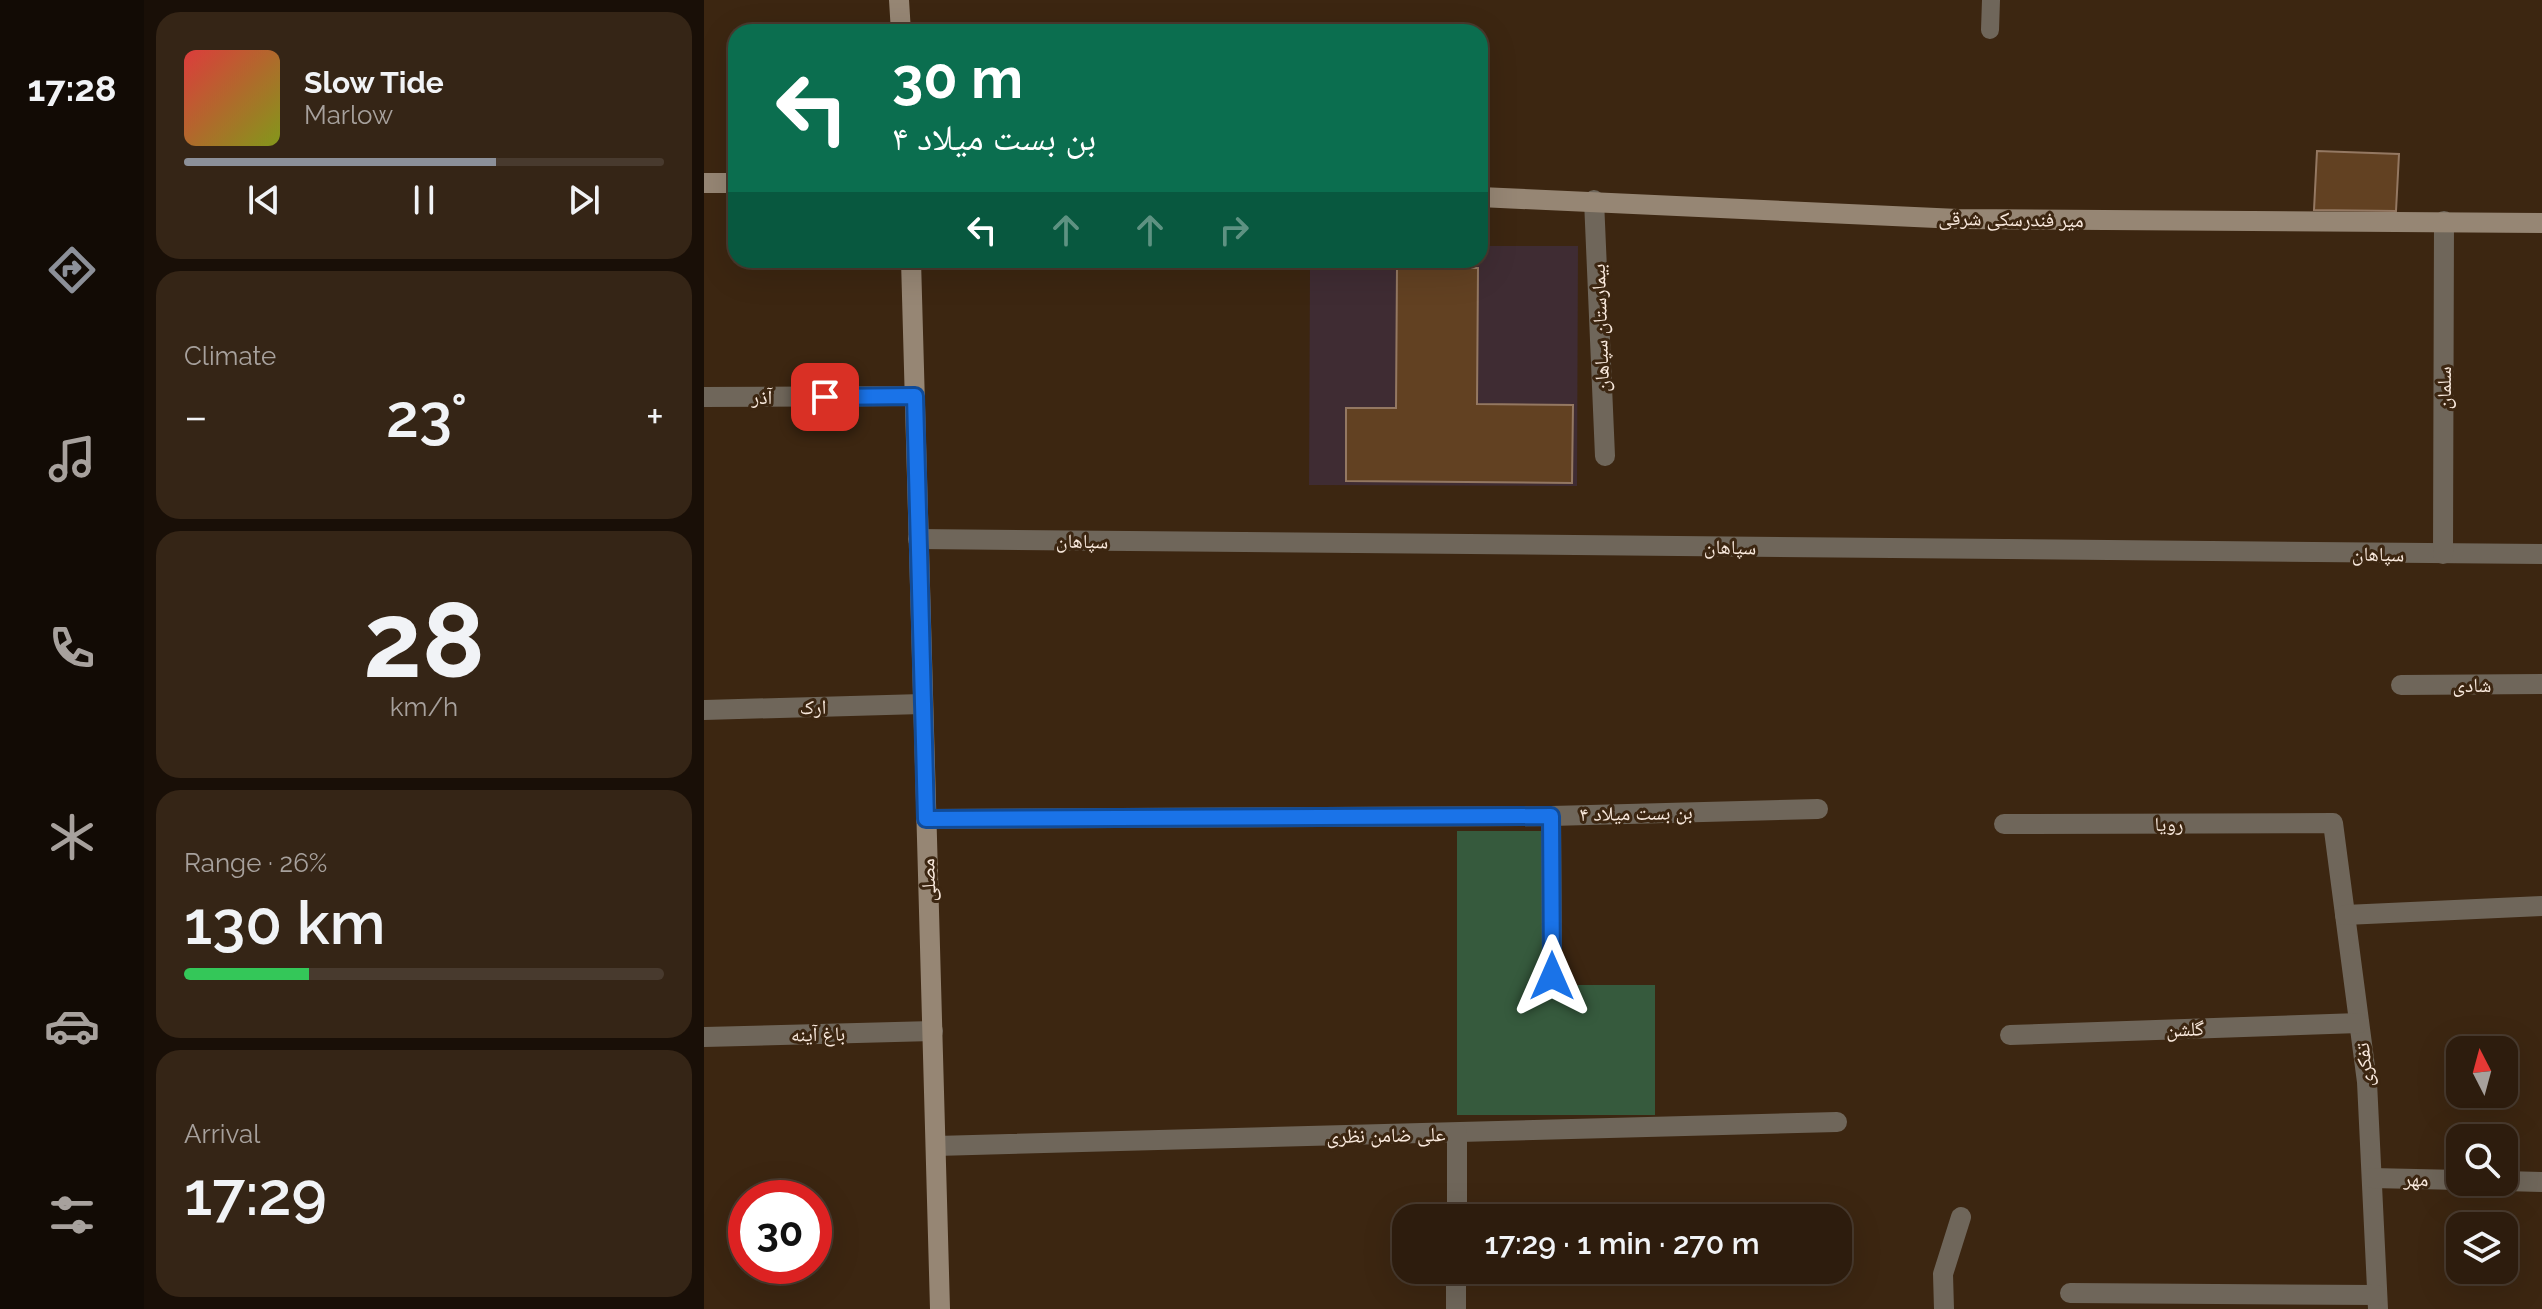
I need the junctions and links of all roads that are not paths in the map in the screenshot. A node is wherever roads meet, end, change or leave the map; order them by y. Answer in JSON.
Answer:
{"nodes":[{"id":1,"x":899,"y":0,"type":"edge"},
{"id":2,"x":1991,"y":0,"type":"edge"},
{"id":3,"x":900,"y":24,"type":"edge"},
{"id":4,"x":1990,"y":30,"type":"dead end"},
{"id":5,"x":704,"y":183,"type":"edge"},
{"id":6,"x":728,"y":183,"type":"edge"},
{"id":7,"x":1488,"y":197,"type":"edge"},
{"id":8,"x":1594,"y":200,"type":"junction"},
{"id":9,"x":2444,"y":221,"type":"junction"},
{"id":10,"x":2542,"y":223,"type":"edge"},
{"id":11,"x":911,"y":268,"type":"edge"},
{"id":12,"x":915,"y":396,"type":"junction"},
{"id":13,"x":704,"y":397,"type":"edge"},
{"id":14,"x":1605,"y":456,"type":"dead end"},
{"id":15,"x":918,"y":539,"type":"junction"},
{"id":16,"x":2443,"y":554,"type":"junction"},
{"id":17,"x":2542,"y":554,"type":"edge"},
{"id":18,"x":2542,"y":684,"type":"edge"},
{"id":19,"x":2401,"y":685,"type":"dead end"},
{"id":20,"x":922,"y":704,"type":"junction"},
{"id":21,"x":704,"y":710,"type":"edge"},
{"id":22,"x":1818,"y":809,"type":"dead end"},
{"id":23,"x":1551,"y":816,"type":"junction"},
{"id":24,"x":926,"y":819,"type":"junction"},
{"id":25,"x":2333,"y":823,"type":"joint"},
{"id":26,"x":2004,"y":824,"type":"dead end"},
{"id":27,"x":2542,"y":906,"type":"edge"},
{"id":28,"x":2345,"y":915,"type":"junction"},
{"id":29,"x":1552,"y":976,"type":"dead end"},
{"id":30,"x":2359,"y":1023,"type":"junction"},
{"id":31,"x":933,"y":1031,"type":"junction"},
{"id":32,"x":2010,"y":1035,"type":"dead end"},
{"id":33,"x":704,"y":1037,"type":"edge"},
{"id":34,"x":1837,"y":1122,"type":"dead end"},
{"id":35,"x":1457,"y":1133,"type":"junction"},
{"id":36,"x":936,"y":1146,"type":"junction"},
{"id":37,"x":2372,"y":1178,"type":"junction"},
{"id":38,"x":2446,"y":1180,"type":"edge"},
{"id":39,"x":2518,"y":1181,"type":"edge"},
{"id":40,"x":2542,"y":1182,"type":"edge"},
{"id":41,"x":1457,"y":1204,"type":"edge"},
{"id":42,"x":1961,"y":1217,"type":"dead end"},
{"id":43,"x":1456,"y":1284,"type":"edge"},
{"id":44,"x":2070,"y":1293,"type":"dead end"},
{"id":45,"x":2378,"y":1302,"type":"edge"},
{"id":46,"x":940,"y":1309,"type":"edge"},
{"id":47,"x":1456,"y":1309,"type":"edge"},
{"id":48,"x":1944,"y":1309,"type":"edge"}],
"edges":[{"from":1,"to":3,"type":"main road"},
{"from":2,"to":4,"type":"lane"},
{"from":5,"to":6,"type":"main road"},
{"from":7,"to":8,"type":"main road","name":"میر فندرسکی شرقی"},
{"from":8,"to":9,"type":"main road","name":"میر فندرسکی شرقی"},
{"from":8,"to":14,"type":"street","name":"بیمارستان سپاهان"},
{"from":9,"to":10,"type":"main road","name":"میر فندرسکی شرقی"},
{"from":9,"to":16,"type":"street","name":"سلمان"},
{"from":11,"to":12,"type":"main road","name":"مصلی"},
{"from":12,"to":13,"type":"street","name":"آذر"},
{"from":12,"to":15,"type":"main road","name":"مصلی"},
{"from":15,"to":16,"type":"street","name":"سپاهان"},
{"from":15,"to":20,"type":"main road","name":"مصلی"},
{"from":16,"to":17,"type":"street","name":"سپاهان"},
{"from":18,"to":19,"type":"street","name":"شادی"},
{"from":20,"to":21,"type":"street","name":"ارک"},
{"from":20,"to":24,"type":"main road","name":"مصلی"},
{"from":22,"to":23,"type":"street","name":"بن بست میلاد ۴"},
{"from":23,"to":24,"type":"street","name":"بن بست میلاد ۴"},
{"from":23,"to":29,"type":"street"},
{"from":24,"to":31,"type":"main road","name":"مصلی"},
{"from":25,"to":26,"type":"street","name":"رویا"},
{"from":25,"to":28,"type":"street","name":"تفکری"},
{"from":27,"to":28,"type":"street"},
{"from":28,"to":30,"type":"street","name":"تفکری"},
{"from":30,"to":32,"type":"street","name":"گلشن"},
{"from":30,"to":37,"type":"street","name":"تفکری"},
{"from":31,"to":33,"type":"street","name":"باغ آینه"},
{"from":31,"to":36,"type":"main road","name":"مصلی"},
{"from":34,"to":35,"type":"street","name":"علی ضامن نظری"},
{"from":35,"to":36,"type":"street","name":"علی ضامن نظری"},
{"from":35,"to":41,"type":"street"},
{"from":36,"to":46,"type":"main road","name":"مصلی"},
{"from":37,"to":38,"type":"street","name":"مهر"},
{"from":37,"to":45,"type":"street","name":"تفکری"},
{"from":39,"to":40,"type":"street"},
{"from":42,"to":48,"type":"street"},
{"from":43,"to":47,"type":"street"},
{"from":44,"to":45,"type":"street"}]}
